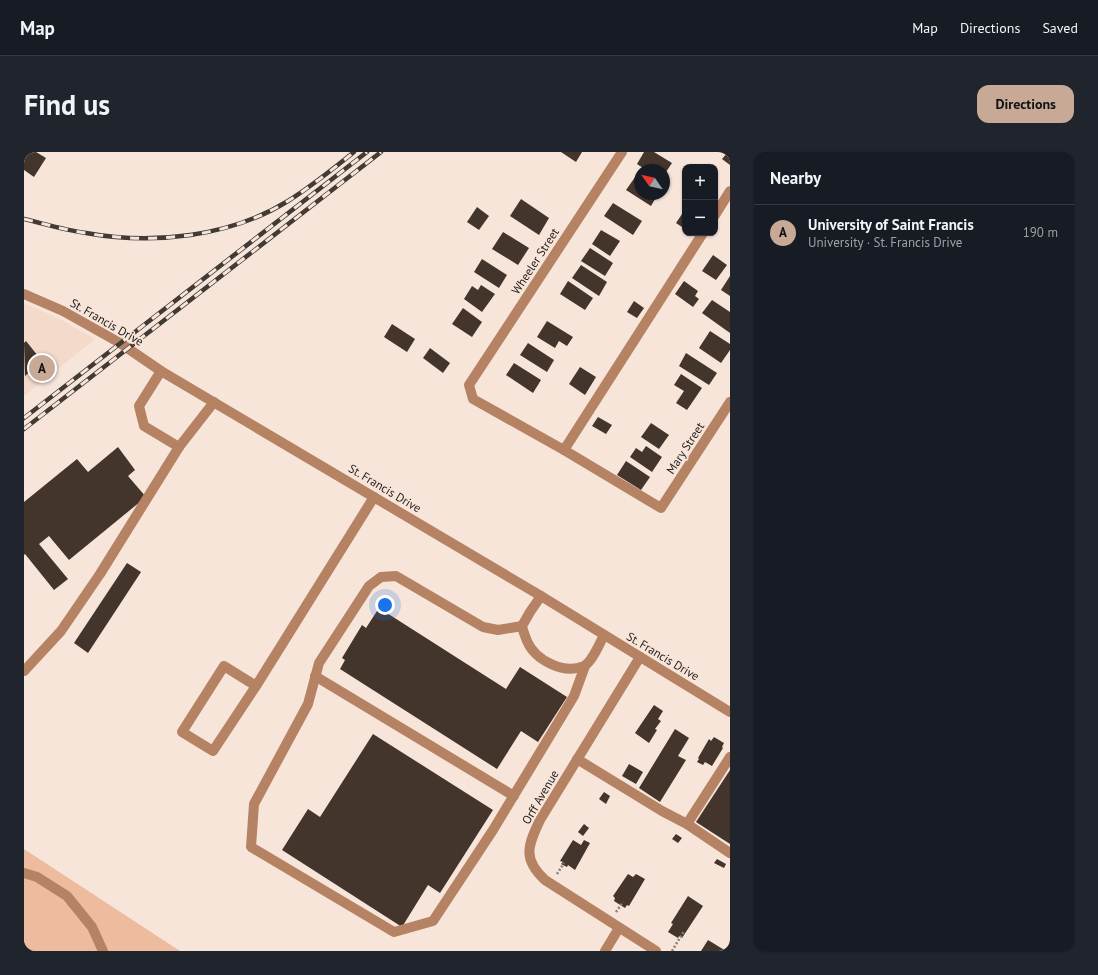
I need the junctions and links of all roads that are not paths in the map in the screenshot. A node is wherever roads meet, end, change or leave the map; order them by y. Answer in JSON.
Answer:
{"nodes":[{"id":1,"x":622,"y":152,"type":"edge"},
{"id":2,"x":730,"y":191,"type":"edge"},
{"id":3,"x":718,"y":210,"type":"edge"},
{"id":4,"x":701,"y":236,"type":"edge"},
{"id":5,"x":24,"y":294,"type":"edge"},
{"id":6,"x":161,"y":371,"type":"junction"},
{"id":7,"x":214,"y":402,"type":"junction"},
{"id":8,"x":730,"y":402,"type":"edge"},
{"id":9,"x":726,"y":417,"type":"edge"},
{"id":10,"x":179,"y":448,"type":"junction"},
{"id":11,"x":564,"y":450,"type":"junction"},
{"id":12,"x":374,"y":497,"type":"junction"},
{"id":13,"x":541,"y":596,"type":"junction"},
{"id":14,"x":522,"y":626,"type":"junction"},
{"id":15,"x":604,"y":635,"type":"junction"},
{"id":16,"x":640,"y":657,"type":"junction"},
{"id":17,"x":585,"y":666,"type":"junction"},
{"id":18,"x":24,"y":671,"type":"edge"},
{"id":19,"x":315,"y":676,"type":"junction"},
{"id":20,"x":256,"y":686,"type":"junction"},
{"id":21,"x":730,"y":712,"type":"edge"},
{"id":22,"x":730,"y":756,"type":"edge"},
{"id":23,"x":577,"y":759,"type":"junction"},
{"id":24,"x":514,"y":796,"type":"junction"},
{"id":25,"x":687,"y":824,"type":"junction"},
{"id":26,"x":730,"y":853,"type":"edge"},
{"id":27,"x":24,"y":873,"type":"edge"},
{"id":28,"x":620,"y":928,"type":"junction"},
{"id":29,"x":103,"y":951,"type":"edge"},
{"id":30,"x":605,"y":951,"type":"edge"},
{"id":31,"x":656,"y":951,"type":"edge"}],
"edges":[{"from":1,"to":11,"type":"street","name":"Wheeler Street"},
{"from":2,"to":3,"type":"street"},
{"from":4,"to":11,"type":"street"},
{"from":5,"to":6,"type":"street","name":"St. Francis Drive"},
{"from":6,"to":7,"type":"street","name":"St. Francis Drive"},
{"from":6,"to":10,"type":"street"},
{"from":7,"to":10,"type":"street"},
{"from":7,"to":12,"type":"street","name":"St. Francis Drive"},
{"from":8,"to":9,"type":"street","name":"Mary Street"},
{"from":9,"to":11,"type":"street","name":"Mary Street"},
{"from":10,"to":18,"type":"street"},
{"from":12,"to":13,"type":"street","name":"St. Francis Drive"},
{"from":12,"to":20,"type":"street"},
{"from":13,"to":14,"type":"street"},
{"from":13,"to":15,"type":"street","name":"St. Francis Drive"},
{"from":14,"to":17,"type":"street"},
{"from":14,"to":19,"type":"street"},
{"from":15,"to":16,"type":"street","name":"St. Francis Drive"},
{"from":15,"to":17,"type":"street"},
{"from":16,"to":21,"type":"street","name":"St. Francis Drive"},
{"from":16,"to":23,"type":"street","name":"Orff Avenue"},
{"from":17,"to":24,"type":"street"},
{"from":19,"to":24,"type":"street"},
{"from":19,"to":24,"type":"street"},
{"from":20,"to":20,"type":"street"},
{"from":22,"to":25,"type":"street"},
{"from":23,"to":25,"type":"street"},
{"from":23,"to":28,"type":"street","name":"Orff Avenue"},
{"from":25,"to":26,"type":"street"},
{"from":27,"to":29,"type":"street"},
{"from":28,"to":30,"type":"street"},
{"from":28,"to":31,"type":"street","name":"Orff Avenue"}]}
